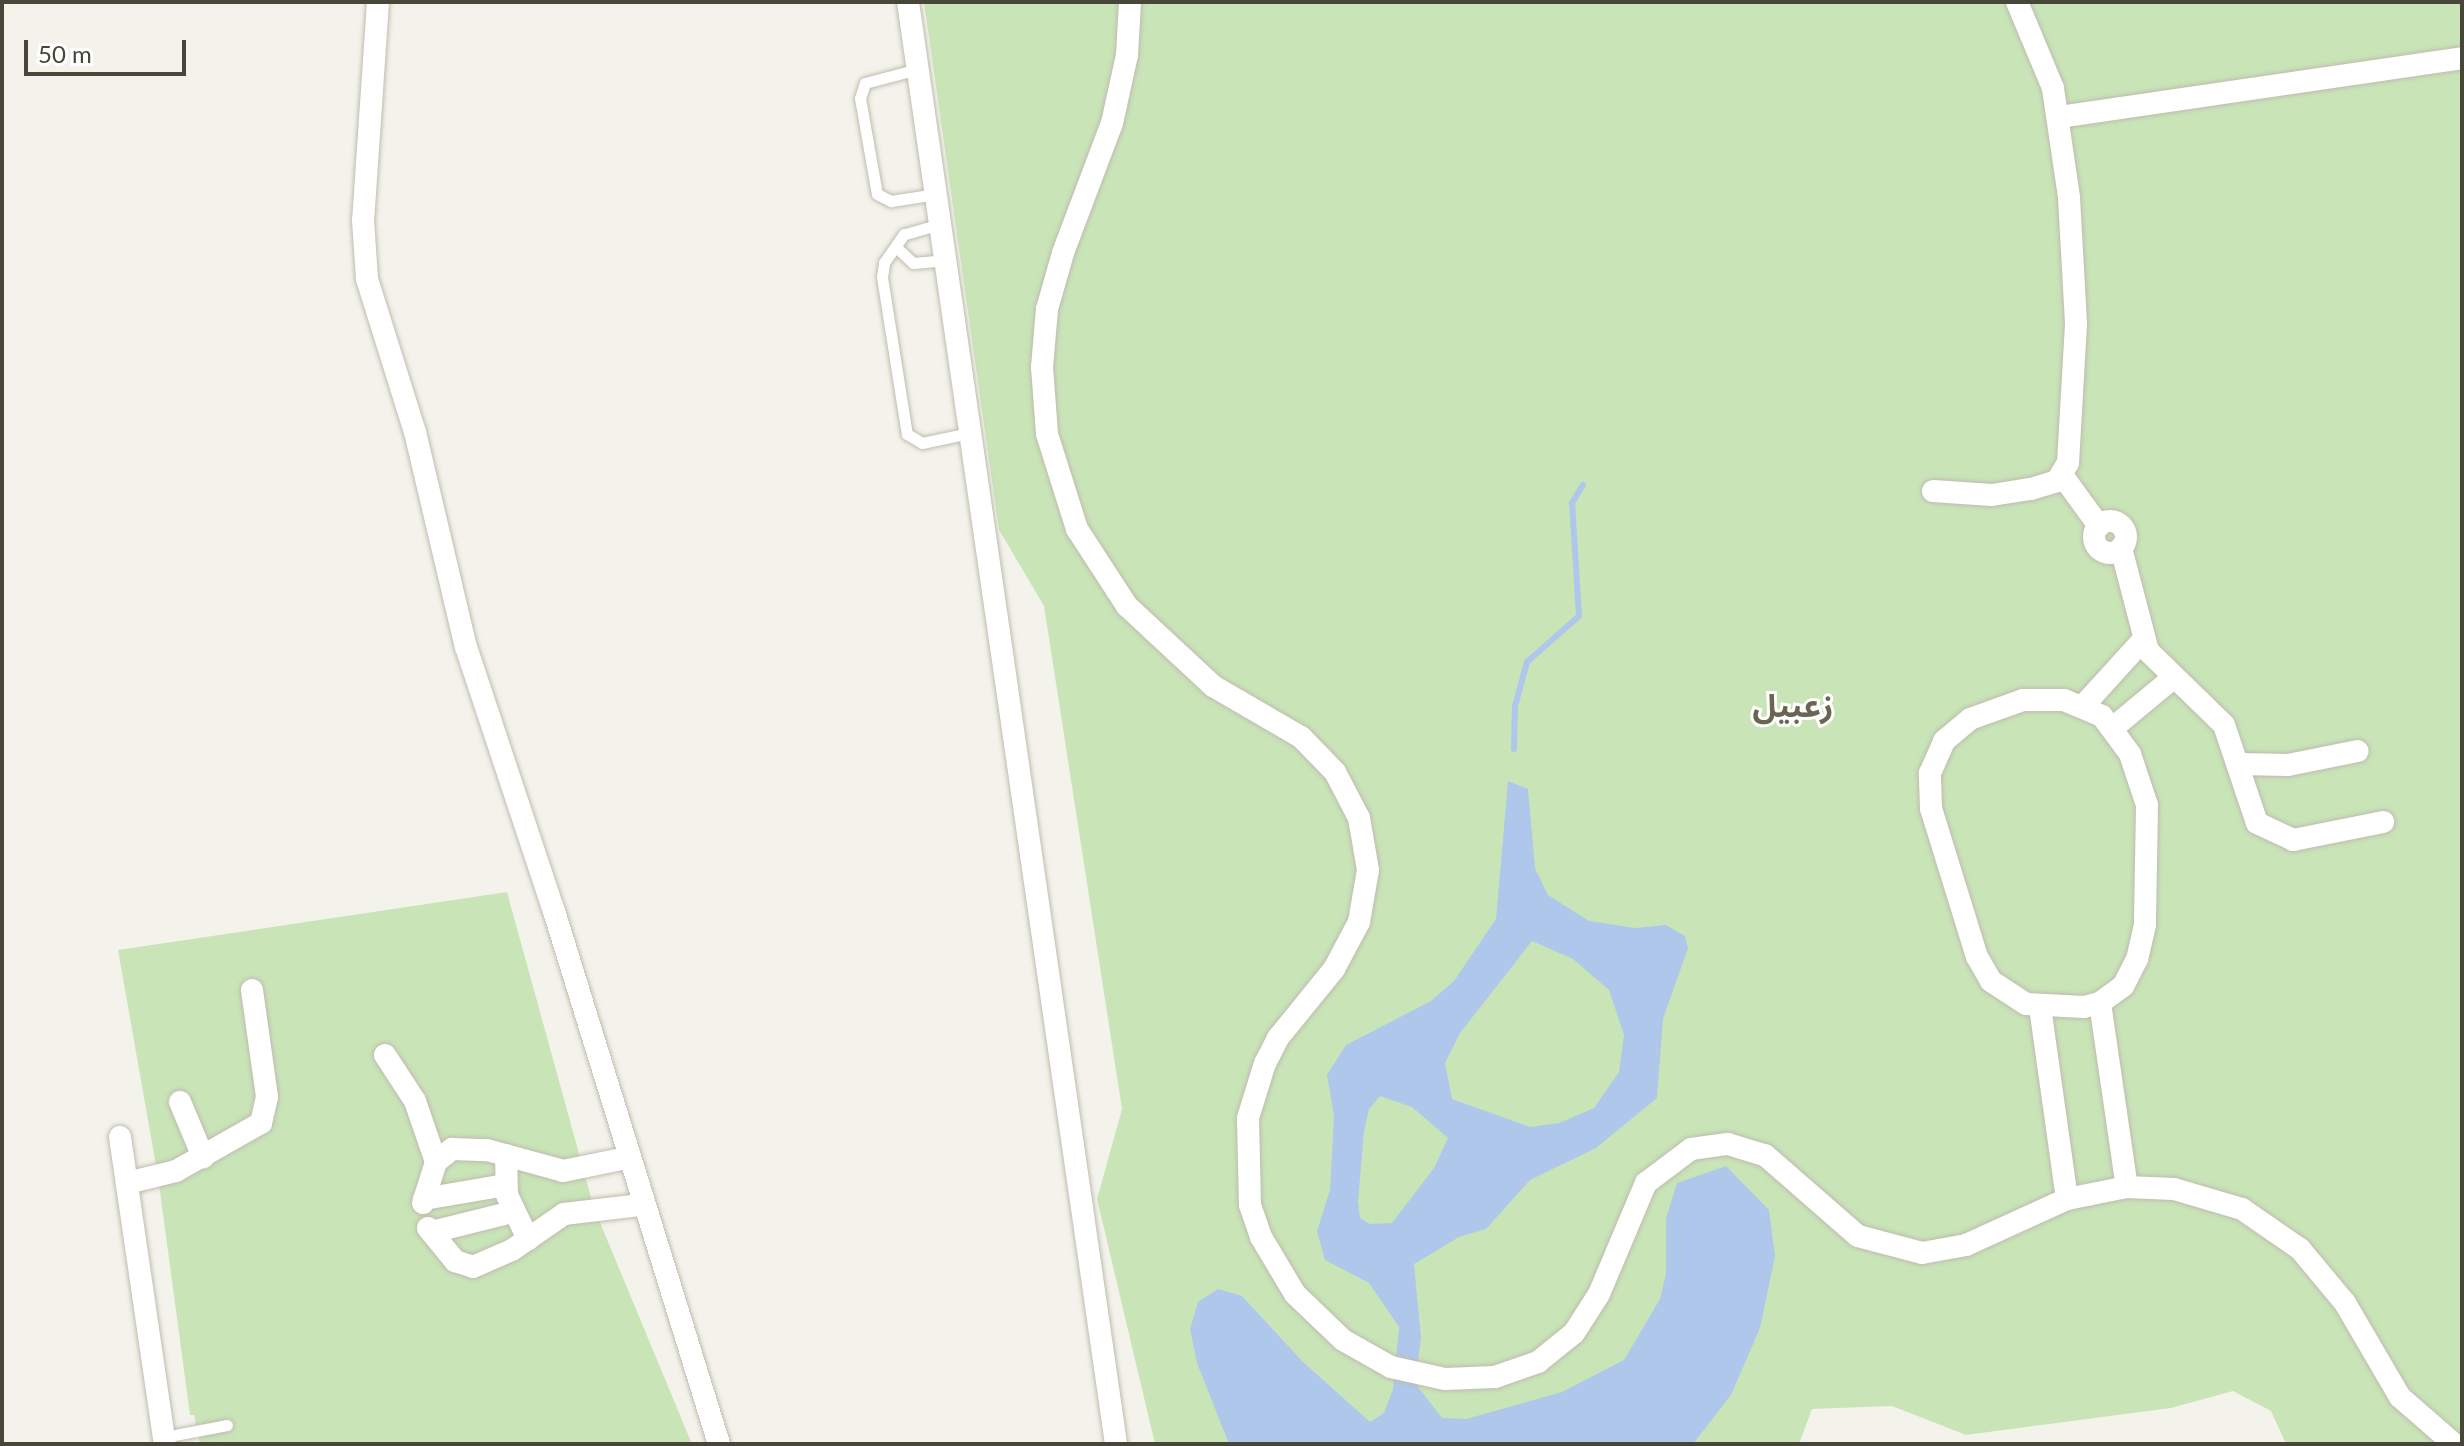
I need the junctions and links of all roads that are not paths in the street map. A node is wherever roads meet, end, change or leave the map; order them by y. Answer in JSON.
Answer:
{"nodes":[{"id":1,"x":378,"y":2,"type":"edge"},
{"id":2,"x":908,"y":2,"type":"edge"},
{"id":3,"x":1130,"y":2,"type":"edge"},
{"id":4,"x":2017,"y":2,"type":"edge"},
{"id":5,"x":2462,"y":58,"type":"edge"},
{"id":6,"x":918,"y":69,"type":"junction"},
{"id":7,"x":2059,"y":117,"type":"junction"},
{"id":8,"x":936,"y":194,"type":"junction"},
{"id":9,"x":940,"y":224,"type":"junction"},
{"id":10,"x":897,"y":248,"type":"junction"},
{"id":11,"x":945,"y":260,"type":"junction"},
{"id":12,"x":970,"y":433,"type":"junction"},
{"id":13,"x":2062,"y":475,"type":"junction"},
{"id":14,"x":1933,"y":491,"type":"dead end"},
{"id":15,"x":2143,"y":640,"type":"junction"},
{"id":16,"x":2173,"y":678,"type":"junction"},
{"id":17,"x":2084,"y":705,"type":"junction"},
{"id":18,"x":2114,"y":727,"type":"junction"},
{"id":19,"x":2358,"y":751,"type":"dead end"},
{"id":20,"x":2240,"y":764,"type":"junction"},
{"id":21,"x":2383,"y":822,"type":"dead end"},
{"id":22,"x":252,"y":990,"type":"dead end"},
{"id":23,"x":2100,"y":1003,"type":"junction"},
{"id":24,"x":2040,"y":1007,"type":"junction"},
{"id":25,"x":385,"y":1055,"type":"dead end"},
{"id":26,"x":180,"y":1102,"type":"dead end"},
{"id":27,"x":120,"y":1137,"type":"dead end"},
{"id":28,"x":506,"y":1155,"type":"junction"},
{"id":29,"x":203,"y":1157,"type":"junction"},
{"id":30,"x":627,"y":1158,"type":"junction"},
{"id":31,"x":436,"y":1162,"type":"junction"},
{"id":32,"x":127,"y":1183,"type":"junction"},
{"id":33,"x":505,"y":1185,"type":"junction"},
{"id":34,"x":2127,"y":1187,"type":"junction"},
{"id":35,"x":2067,"y":1199,"type":"junction"},
{"id":36,"x":641,"y":1205,"type":"junction"},
{"id":37,"x":512,"y":1212,"type":"junction"},
{"id":38,"x":528,"y":1239,"type":"junction"},
{"id":39,"x":227,"y":1425,"type":"dead end"},
{"id":40,"x":164,"y":1441,"type":"edge"},
{"id":41,"x":719,"y":1444,"type":"edge"},
{"id":42,"x":1116,"y":1444,"type":"edge"},
{"id":43,"x":2454,"y":1444,"type":"edge"}],
"edges":[{"from":1,"to":30,"type":"street"},
{"from":2,"to":6,"type":"street"},
{"from":3,"to":35,"type":"street"},
{"from":4,"to":7,"type":"street"},
{"from":5,"to":7,"type":"street"},
{"from":6,"to":8,"type":"street"},
{"from":6,"to":8,"type":"lane"},
{"from":7,"to":13,"type":"street"},
{"from":8,"to":9,"type":"street"},
{"from":9,"to":10,"type":"lane"},
{"from":9,"to":11,"type":"street"},
{"from":10,"to":11,"type":"lane"},
{"from":10,"to":12,"type":"lane"},
{"from":11,"to":12,"type":"street"},
{"from":12,"to":42,"type":"street"},
{"from":13,"to":14,"type":"street"},
{"from":13,"to":15,"type":"street"},
{"from":15,"to":16,"type":"street"},
{"from":15,"to":17,"type":"street"},
{"from":16,"to":18,"type":"street"},
{"from":16,"to":20,"type":"street"},
{"from":17,"to":18,"type":"street"},
{"from":17,"to":24,"type":"street"},
{"from":18,"to":23,"type":"street"},
{"from":19,"to":20,"type":"street"},
{"from":20,"to":21,"type":"street"},
{"from":22,"to":29,"type":"street"},
{"from":23,"to":24,"type":"street"},
{"from":23,"to":34,"type":"street"},
{"from":24,"to":35,"type":"street"},
{"from":25,"to":31,"type":"street"},
{"from":26,"to":29,"type":"street"},
{"from":27,"to":32,"type":"street"},
{"from":28,"to":30,"type":"street"},
{"from":28,"to":31,"type":"street"},
{"from":28,"to":33,"type":"street"},
{"from":29,"to":32,"type":"street"},
{"from":30,"to":36,"type":"street"},
{"from":31,"to":33,"type":"street"},
{"from":32,"to":40,"type":"street"},
{"from":33,"to":37,"type":"street"},
{"from":34,"to":35,"type":"street"},
{"from":34,"to":43,"type":"street"},
{"from":36,"to":38,"type":"street"},
{"from":36,"to":41,"type":"street"},
{"from":37,"to":38,"type":"street"},
{"from":37,"to":38,"type":"street"},
{"from":39,"to":40,"type":"lane"}]}
